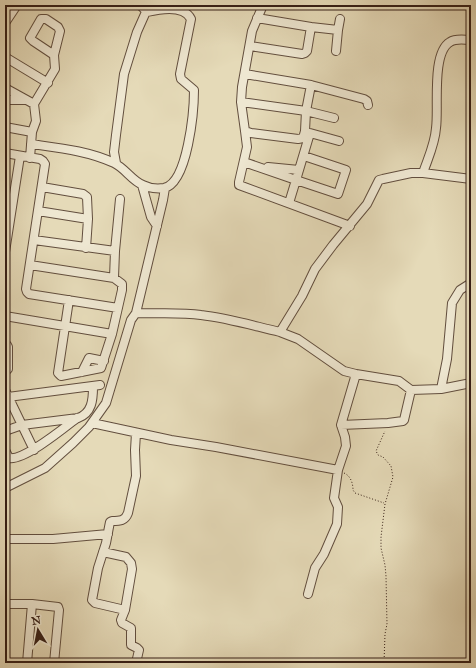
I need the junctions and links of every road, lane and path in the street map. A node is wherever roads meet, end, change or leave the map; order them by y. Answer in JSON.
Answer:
{"nodes":[{"id":1,"x":17,"y":5,"type":"edge"},
{"id":2,"x":140,"y":5,"type":"edge"},
{"id":3,"x":263,"y":5,"type":"edge"},
{"id":4,"x":147,"y":12,"type":"junction"},
{"id":5,"x":256,"y":18,"type":"junction"},
{"id":6,"x":340,"y":19,"type":"dead end"},
{"id":7,"x":5,"y":23,"type":"edge"},
{"id":8,"x":311,"y":27,"type":"junction"},
{"id":9,"x":338,"y":30,"type":"junction"},
{"id":10,"x":471,"y":40,"type":"edge"},
{"id":11,"x":250,"y":46,"type":"junction"},
{"id":12,"x":336,"y":51,"type":"dead end"},
{"id":13,"x":54,"y":55,"type":"junction"},
{"id":14,"x":5,"y":57,"type":"edge"},
{"id":15,"x":245,"y":74,"type":"junction"},
{"id":16,"x":48,"y":83,"type":"junction"},
{"id":17,"x":311,"y":85,"type":"junction"},
{"id":18,"x":5,"y":88,"type":"edge"},
{"id":19,"x":5,"y":100,"type":"edge"},
{"id":20,"x":26,"y":100,"type":"junction"},
{"id":21,"x":241,"y":102,"type":"junction"},
{"id":22,"x":34,"y":104,"type":"junction"},
{"id":23,"x":368,"y":106,"type":"dead end"},
{"id":24,"x":306,"y":111,"type":"junction"},
{"id":25,"x":334,"y":118,"type":"dead end"},
{"id":26,"x":5,"y":127,"type":"edge"},
{"id":27,"x":245,"y":131,"type":"junction"},
{"id":28,"x":32,"y":132,"type":"junction"},
{"id":29,"x":339,"y":141,"type":"dead end"},
{"id":30,"x":31,"y":144,"type":"junction"},
{"id":31,"x":5,"y":153,"type":"edge"},
{"id":32,"x":20,"y":156,"type":"junction"},
{"id":33,"x":304,"y":156,"type":"junction"},
{"id":34,"x":30,"y":158,"type":"junction"},
{"id":35,"x":244,"y":162,"type":"junction"},
{"id":36,"x":116,"y":163,"type":"junction"},
{"id":37,"x":256,"y":166,"type":"junction"},
{"id":38,"x":299,"y":170,"type":"junction"},
{"id":39,"x":423,"y":173,"type":"junction"},
{"id":40,"x":471,"y":179,"type":"edge"},
{"id":41,"x":296,"y":180,"type":"junction"},
{"id":42,"x":142,"y":185,"type":"junction"},
{"id":43,"x":42,"y":187,"type":"junction"},
{"id":44,"x":165,"y":188,"type":"junction"},
{"id":45,"x":120,"y":198,"type":"dead end"},
{"id":46,"x":289,"y":203,"type":"junction"},
{"id":47,"x":38,"y":211,"type":"junction"},
{"id":48,"x":88,"y":219,"type":"junction"},
{"id":49,"x":157,"y":226,"type":"junction"},
{"id":50,"x":350,"y":226,"type":"junction"},
{"id":51,"x":34,"y":240,"type":"junction"},
{"id":52,"x":86,"y":248,"type":"junction"},
{"id":53,"x":115,"y":251,"type":"junction"},
{"id":54,"x":5,"y":252,"type":"edge"},
{"id":55,"x":30,"y":265,"type":"junction"},
{"id":56,"x":114,"y":278,"type":"junction"},
{"id":57,"x":471,"y":282,"type":"edge"},
{"id":58,"x":68,"y":300,"type":"junction"},
{"id":59,"x":118,"y":308,"type":"junction"},
{"id":60,"x":136,"y":313,"type":"junction"},
{"id":61,"x":5,"y":316,"type":"edge"},
{"id":62,"x":64,"y":326,"type":"junction"},
{"id":63,"x":280,"y":332,"type":"junction"},
{"id":64,"x":112,"y":334,"type":"junction"},
{"id":65,"x":5,"y":344,"type":"edge"},
{"id":66,"x":104,"y":360,"type":"junction"},
{"id":67,"x":5,"y":372,"type":"edge"},
{"id":68,"x":82,"y":372,"type":"junction"},
{"id":69,"x":356,"y":374,"type":"junction"},
{"id":70,"x":471,"y":383,"type":"edge"},
{"id":71,"x":441,"y":389,"type":"junction"},
{"id":72,"x":411,"y":390,"type":"junction"},
{"id":73,"x":7,"y":394,"type":"edge"},
{"id":74,"x":78,"y":418,"type":"junction"},
{"id":75,"x":92,"y":423,"type":"junction"},
{"id":76,"x":388,"y":423,"type":"junction"},
{"id":77,"x":22,"y":425,"type":"junction"},
{"id":78,"x":341,"y":425,"type":"junction"},
{"id":79,"x":5,"y":430,"type":"edge"},
{"id":80,"x":136,"y":433,"type":"junction"},
{"id":81,"x":5,"y":450,"type":"edge"},
{"id":82,"x":34,"y":450,"type":"junction"},
{"id":83,"x":338,"y":471,"type":"junction"},
{"id":84,"x":5,"y":488,"type":"edge"},
{"id":85,"x":385,"y":504,"type":"junction"},
{"id":86,"x":108,"y":534,"type":"junction"},
{"id":87,"x":5,"y":539,"type":"edge"},
{"id":88,"x":103,"y":552,"type":"junction"},
{"id":89,"x":308,"y":594,"type":"dead end"},
{"id":90,"x":5,"y":604,"type":"edge"},
{"id":91,"x":32,"y":604,"type":"junction"},
{"id":92,"x":125,"y":610,"type":"junction"},
{"id":93,"x":27,"y":663,"type":"edge"},
{"id":94,"x":54,"y":663,"type":"edge"},
{"id":95,"x":136,"y":663,"type":"edge"},
{"id":96,"x":384,"y":663,"type":"edge"}],
"edges":[{"from":1,"to":7,"type":"street"},
{"from":2,"to":4,"type":"street"},
{"from":3,"to":5,"type":"street"},
{"from":4,"to":36,"type":"street"},
{"from":4,"to":44,"type":"street"},
{"from":5,"to":8,"type":"street"},
{"from":5,"to":11,"type":"street"},
{"from":6,"to":9,"type":"street"},
{"from":8,"to":9,"type":"street"},
{"from":8,"to":11,"type":"street"},
{"from":9,"to":12,"type":"street"},
{"from":10,"to":39,"type":"street"},
{"from":11,"to":15,"type":"street"},
{"from":13,"to":13,"type":"street"},
{"from":13,"to":16,"type":"street"},
{"from":14,"to":16,"type":"street"},
{"from":15,"to":17,"type":"street"},
{"from":15,"to":21,"type":"street"},
{"from":16,"to":22,"type":"street"},
{"from":17,"to":23,"type":"street"},
{"from":17,"to":24,"type":"street"},
{"from":18,"to":20,"type":"street"},
{"from":19,"to":20,"type":"street"},
{"from":20,"to":22,"type":"street"},
{"from":21,"to":24,"type":"street"},
{"from":21,"to":27,"type":"street"},
{"from":22,"to":28,"type":"street"},
{"from":24,"to":25,"type":"street"},
{"from":24,"to":27,"type":"street"},
{"from":26,"to":28,"type":"street"},
{"from":27,"to":35,"type":"street"},
{"from":28,"to":30,"type":"street"},
{"from":29,"to":33,"type":"street"},
{"from":30,"to":34,"type":"street"},
{"from":30,"to":36,"type":"street"},
{"from":31,"to":32,"type":"street"},
{"from":32,"to":34,"type":"street"},
{"from":32,"to":54,"type":"street"},
{"from":33,"to":38,"type":"street"},
{"from":33,"to":41,"type":"street"},
{"from":34,"to":43,"type":"street"},
{"from":35,"to":37,"type":"street"},
{"from":35,"to":46,"type":"street"},
{"from":36,"to":42,"type":"street"},
{"from":37,"to":38,"type":"street"},
{"from":37,"to":41,"type":"street"},
{"from":38,"to":41,"type":"street"},
{"from":39,"to":40,"type":"street"},
{"from":39,"to":50,"type":"street"},
{"from":41,"to":46,"type":"street"},
{"from":42,"to":44,"type":"street"},
{"from":42,"to":49,"type":"street"},
{"from":43,"to":47,"type":"street"},
{"from":43,"to":48,"type":"street"},
{"from":44,"to":49,"type":"street"},
{"from":45,"to":53,"type":"street"},
{"from":46,"to":50,"type":"street"},
{"from":47,"to":48,"type":"street"},
{"from":47,"to":51,"type":"street"},
{"from":48,"to":52,"type":"street"},
{"from":49,"to":60,"type":"street"},
{"from":50,"to":63,"type":"street"},
{"from":51,"to":52,"type":"street"},
{"from":51,"to":55,"type":"street"},
{"from":52,"to":53,"type":"street"},
{"from":53,"to":56,"type":"street"},
{"from":55,"to":56,"type":"street"},
{"from":55,"to":58,"type":"street"},
{"from":56,"to":59,"type":"street"},
{"from":57,"to":71,"type":"street"},
{"from":58,"to":59,"type":"street"},
{"from":58,"to":62,"type":"street"},
{"from":59,"to":64,"type":"street"},
{"from":60,"to":63,"type":"street"},
{"from":60,"to":75,"type":"street"},
{"from":61,"to":62,"type":"street"},
{"from":62,"to":64,"type":"street"},
{"from":62,"to":68,"type":"street"},
{"from":63,"to":69,"type":"street"},
{"from":64,"to":66,"type":"street"},
{"from":65,"to":67,"type":"street"},
{"from":66,"to":68,"type":"street"},
{"from":66,"to":68,"type":"street"},
{"from":69,"to":72,"type":"street"},
{"from":69,"to":78,"type":"street"},
{"from":70,"to":71,"type":"street"},
{"from":71,"to":72,"type":"street"},
{"from":72,"to":76,"type":"street"},
{"from":73,"to":74,"type":"street"},
{"from":73,"to":77,"type":"street"},
{"from":74,"to":77,"type":"street"},
{"from":74,"to":82,"type":"street"},
{"from":75,"to":80,"type":"street"},
{"from":75,"to":84,"type":"street"},
{"from":76,"to":78,"type":"street"},
{"from":76,"to":85,"type":"path"},
{"from":77,"to":79,"type":"street"},
{"from":77,"to":82,"type":"street"},
{"from":78,"to":83,"type":"street"},
{"from":80,"to":83,"type":"street"},
{"from":80,"to":86,"type":"street"},
{"from":81,"to":82,"type":"street"},
{"from":83,"to":85,"type":"path"},
{"from":83,"to":89,"type":"street"},
{"from":85,"to":96,"type":"path"},
{"from":86,"to":87,"type":"street"},
{"from":86,"to":88,"type":"street"},
{"from":88,"to":92,"type":"street"},
{"from":88,"to":92,"type":"street"},
{"from":90,"to":91,"type":"street"},
{"from":91,"to":93,"type":"street"},
{"from":91,"to":94,"type":"street"},
{"from":92,"to":95,"type":"street"}]}
